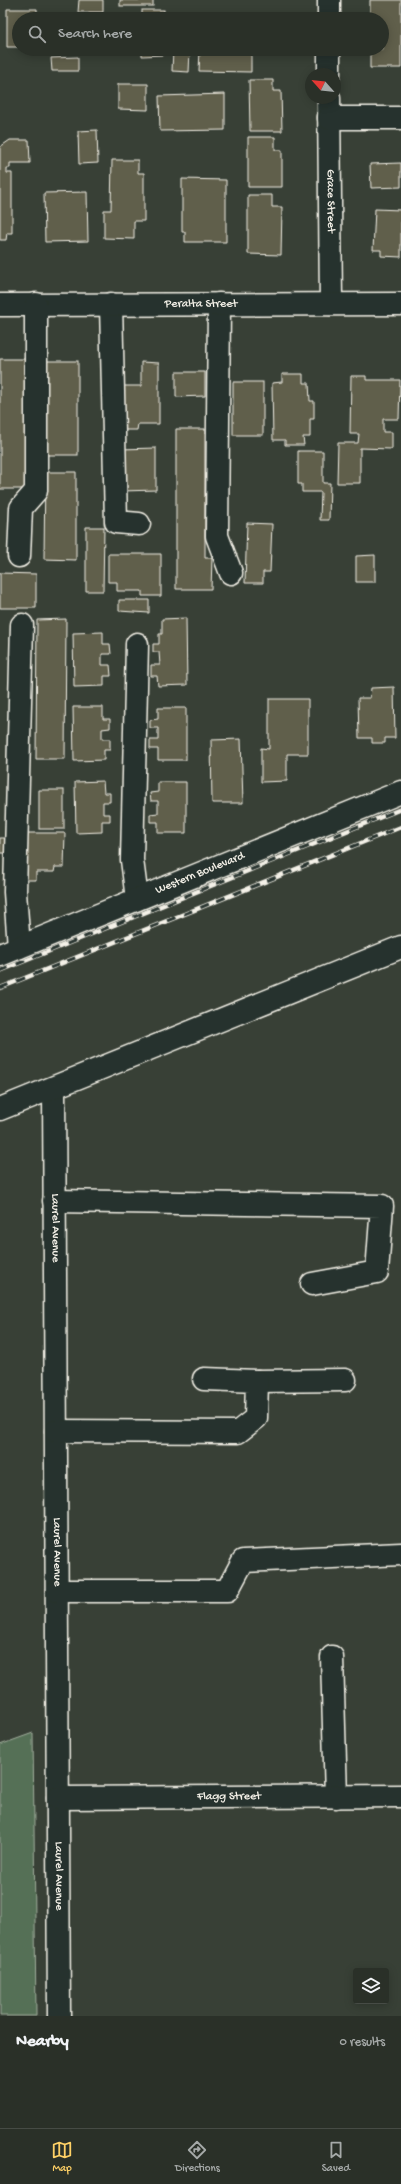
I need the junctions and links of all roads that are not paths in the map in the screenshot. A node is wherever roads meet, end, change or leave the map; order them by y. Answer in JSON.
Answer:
{"nodes":[{"id":1,"x":329,"y":0,"type":"edge"},
{"id":2,"x":329,"y":12,"type":"edge"},
{"id":3,"x":329,"y":56,"type":"edge"},
{"id":4,"x":329,"y":68,"type":"edge"},
{"id":5,"x":329,"y":108,"type":"edge"},
{"id":6,"x":401,"y":118,"type":"edge"},
{"id":7,"x":36,"y":304,"type":"junction"},
{"id":8,"x":111,"y":304,"type":"junction"},
{"id":9,"x":219,"y":304,"type":"junction"},
{"id":10,"x":331,"y":304,"type":"junction"},
{"id":11,"x":401,"y":304,"type":"edge"},
{"id":12,"x":0,"y":305,"type":"edge"},
{"id":13,"x":139,"y":524,"type":"dead end"},
{"id":14,"x":19,"y":556,"type":"dead end"},
{"id":15,"x":231,"y":574,"type":"dead end"},
{"id":16,"x":22,"y":625,"type":"dead end"},
{"id":17,"x":136,"y":644,"type":"dead end"},
{"id":18,"x":401,"y":792,"type":"edge"},
{"id":19,"x":137,"y":899,"type":"junction"},
{"id":20,"x":401,"y":947,"type":"edge"},
{"id":21,"x":9,"y":951,"type":"edge"},
{"id":22,"x":54,"y":1088,"type":"junction"},
{"id":23,"x":0,"y":1109,"type":"edge"},
{"id":24,"x":54,"y":1200,"type":"junction"},
{"id":25,"x":312,"y":1284,"type":"dead end"},
{"id":26,"x":204,"y":1379,"type":"dead end"},
{"id":27,"x":345,"y":1380,"type":"dead end"},
{"id":28,"x":257,"y":1381,"type":"junction"},
{"id":29,"x":56,"y":1430,"type":"junction"},
{"id":30,"x":401,"y":1554,"type":"edge"},
{"id":31,"x":57,"y":1591,"type":"junction"},
{"id":32,"x":332,"y":1657,"type":"dead end"},
{"id":33,"x":401,"y":1796,"type":"edge"},
{"id":34,"x":336,"y":1797,"type":"junction"},
{"id":35,"x":58,"y":1798,"type":"junction"},
{"id":36,"x":59,"y":2016,"type":"edge"}],
"edges":[{"from":1,"to":2,"type":"street"},
{"from":3,"to":4,"type":"street"},
{"from":5,"to":6,"type":"street"},
{"from":5,"to":10,"type":"street","name":"Grace Street"},
{"from":7,"to":8,"type":"street","name":"Peralta Street"},
{"from":7,"to":12,"type":"street","name":"Peralta Street"},
{"from":7,"to":14,"type":"street"},
{"from":8,"to":9,"type":"street","name":"Peralta Street"},
{"from":8,"to":13,"type":"street"},
{"from":9,"to":10,"type":"street","name":"Peralta Street"},
{"from":9,"to":15,"type":"street"},
{"from":10,"to":11,"type":"street","name":"Peralta Street"},
{"from":16,"to":21,"type":"street"},
{"from":17,"to":19,"type":"street"},
{"from":18,"to":19,"type":"street","name":"Western Boulevard"},
{"from":19,"to":21,"type":"street","name":"Western Boulevard"},
{"from":20,"to":22,"type":"street"},
{"from":22,"to":23,"type":"street"},
{"from":22,"to":24,"type":"street","name":"Laurel Avenue"},
{"from":24,"to":25,"type":"street"},
{"from":24,"to":29,"type":"street","name":"Laurel Avenue"},
{"from":26,"to":28,"type":"street"},
{"from":27,"to":28,"type":"street"},
{"from":28,"to":29,"type":"street"},
{"from":29,"to":31,"type":"street","name":"Laurel Avenue"},
{"from":30,"to":31,"type":"street"},
{"from":31,"to":35,"type":"street","name":"Laurel Avenue"},
{"from":32,"to":34,"type":"street"},
{"from":33,"to":34,"type":"street","name":"Flagg Street"},
{"from":34,"to":35,"type":"street","name":"Flagg Street"},
{"from":35,"to":36,"type":"street","name":"Laurel Avenue"}]}
